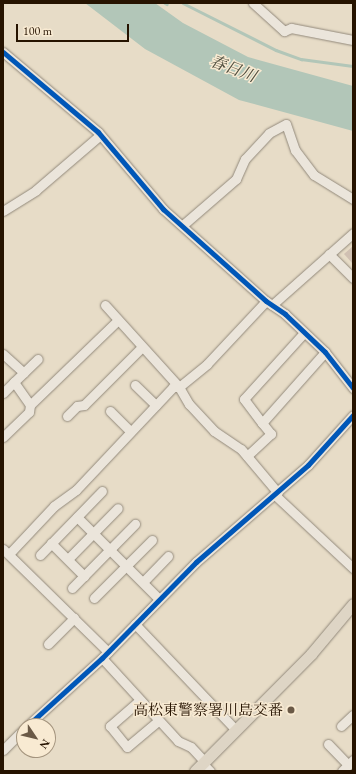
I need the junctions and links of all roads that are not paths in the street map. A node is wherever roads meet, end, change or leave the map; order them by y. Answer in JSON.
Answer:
{"nodes":[{"id":1,"x":252,"y":3,"type":"edge"},
{"id":2,"x":353,"y":40,"type":"edge"},
{"id":3,"x":3,"y":52,"type":"edge"},
{"id":4,"x":99,"y":136,"type":"junction"},
{"id":5,"x":353,"y":199,"type":"edge"},
{"id":6,"x":3,"y":209,"type":"edge"},
{"id":7,"x":184,"y":224,"type":"junction"},
{"id":8,"x":353,"y":233,"type":"edge"},
{"id":9,"x":329,"y":254,"type":"junction"},
{"id":10,"x":353,"y":278,"type":"edge"},
{"id":11,"x":269,"y":303,"type":"junction"},
{"id":12,"x":105,"y":305,"type":"dead end"},
{"id":13,"x":118,"y":320,"type":"junction"},
{"id":14,"x":303,"y":334,"type":"junction"},
{"id":15,"x":142,"y":347,"type":"junction"},
{"id":16,"x":325,"y":352,"type":"junction"},
{"id":17,"x":3,"y":354,"type":"edge"},
{"id":18,"x":38,"y":359,"type":"dead end"},
{"id":19,"x":24,"y":373,"type":"junction"},
{"id":20,"x":14,"y":382,"type":"junction"},
{"id":21,"x":135,"y":385,"type":"dead end"},
{"id":22,"x":180,"y":387,"type":"junction"},
{"id":23,"x":353,"y":388,"type":"edge"},
{"id":24,"x":3,"y":393,"type":"edge"},
{"id":25,"x":30,"y":405,"type":"junction"},
{"id":26,"x":156,"y":405,"type":"junction"},
{"id":27,"x":110,"y":411,"type":"dead end"},
{"id":28,"x":353,"y":415,"type":"edge"},
{"id":29,"x":66,"y":416,"type":"dead end"},
{"id":30,"x":262,"y":423,"type":"junction"},
{"id":31,"x":130,"y":431,"type":"junction"},
{"id":32,"x":4,"y":434,"type":"edge"},
{"id":33,"x":247,"y":456,"type":"junction"},
{"id":34,"x":102,"y":491,"type":"dead end"},
{"id":35,"x":276,"y":494,"type":"junction"},
{"id":36,"x":118,"y":508,"type":"dead end"},
{"id":37,"x":77,"y":517,"type":"junction"},
{"id":38,"x":135,"y":524,"type":"dead end"},
{"id":39,"x":93,"y":533,"type":"junction"},
{"id":40,"x":152,"y":540,"type":"dead end"},
{"id":41,"x":51,"y":543,"type":"junction"},
{"id":42,"x":110,"y":550,"type":"junction"},
{"id":43,"x":6,"y":551,"type":"edge"},
{"id":44,"x":40,"y":555,"type":"dead end"},
{"id":45,"x":168,"y":556,"type":"dead end"},
{"id":46,"x":68,"y":559,"type":"junction"},
{"id":47,"x":126,"y":566,"type":"junction"},
{"id":48,"x":353,"y":568,"type":"edge"},
{"id":49,"x":84,"y":576,"type":"junction"},
{"id":50,"x":143,"y":582,"type":"junction"},
{"id":51,"x":72,"y":588,"type":"dead end"},
{"id":52,"x":94,"y":598,"type":"dead end"},
{"id":53,"x":159,"y":600,"type":"junction"},
{"id":54,"x":351,"y":610,"type":"edge"},
{"id":55,"x":74,"y":618,"type":"junction"},
{"id":56,"x":135,"y":624,"type":"junction"},
{"id":57,"x":48,"y":644,"type":"dead end"},
{"id":58,"x":105,"y":655,"type":"junction"},
{"id":59,"x":140,"y":700,"type":"junction"},
{"id":60,"x":353,"y":715,"type":"edge"},
{"id":61,"x":36,"y":718,"type":"edge"},
{"id":62,"x":158,"y":721,"type":"junction"},
{"id":63,"x":341,"y":726,"type":"dead end"},
{"id":64,"x":236,"y":730,"type":"junction"},
{"id":65,"x":16,"y":737,"type":"edge"},
{"id":66,"x":328,"y":744,"type":"dead end"},
{"id":67,"x":3,"y":750,"type":"edge"},
{"id":68,"x":203,"y":767,"type":"edge"},
{"id":69,"x":348,"y":767,"type":"edge"}],
"edges":[{"from":1,"to":2,"type":"street"},
{"from":3,"to":4,"type":"street"},
{"from":4,"to":6,"type":"street"},
{"from":4,"to":7,"type":"street"},
{"from":5,"to":7,"type":"street"},
{"from":7,"to":11,"type":"street"},
{"from":8,"to":9,"type":"street"},
{"from":9,"to":10,"type":"street"},
{"from":9,"to":11,"type":"street"},
{"from":11,"to":14,"type":"street"},
{"from":11,"to":22,"type":"street"},
{"from":12,"to":13,"type":"street"},
{"from":13,"to":15,"type":"street"},
{"from":13,"to":25,"type":"street"},
{"from":14,"to":16,"type":"street"},
{"from":14,"to":30,"type":"street"},
{"from":15,"to":22,"type":"street"},
{"from":15,"to":29,"type":"street"},
{"from":16,"to":23,"type":"street"},
{"from":16,"to":30,"type":"street"},
{"from":17,"to":19,"type":"street"},
{"from":18,"to":19,"type":"street"},
{"from":19,"to":20,"type":"street"},
{"from":20,"to":24,"type":"street"},
{"from":20,"to":25,"type":"street"},
{"from":21,"to":26,"type":"street"},
{"from":22,"to":26,"type":"street"},
{"from":22,"to":33,"type":"street"},
{"from":25,"to":32,"type":"street"},
{"from":26,"to":31,"type":"street"},
{"from":27,"to":31,"type":"street"},
{"from":28,"to":35,"type":"street"},
{"from":30,"to":33,"type":"street"},
{"from":31,"to":43,"type":"street"},
{"from":33,"to":35,"type":"street"},
{"from":34,"to":37,"type":"street"},
{"from":35,"to":48,"type":"street"},
{"from":35,"to":53,"type":"street"},
{"from":36,"to":39,"type":"street"},
{"from":37,"to":39,"type":"street"},
{"from":37,"to":41,"type":"street"},
{"from":38,"to":42,"type":"street"},
{"from":39,"to":42,"type":"street"},
{"from":39,"to":46,"type":"street"},
{"from":40,"to":47,"type":"street"},
{"from":41,"to":44,"type":"street"},
{"from":41,"to":46,"type":"street"},
{"from":42,"to":47,"type":"street"},
{"from":42,"to":49,"type":"street"},
{"from":43,"to":55,"type":"street"},
{"from":45,"to":50,"type":"street"},
{"from":46,"to":49,"type":"street"},
{"from":47,"to":50,"type":"street"},
{"from":47,"to":52,"type":"street"},
{"from":49,"to":51,"type":"street"},
{"from":50,"to":53,"type":"street"},
{"from":53,"to":56,"type":"street"},
{"from":54,"to":64,"type":"main road"},
{"from":55,"to":57,"type":"street"},
{"from":55,"to":58,"type":"street"},
{"from":56,"to":58,"type":"street"},
{"from":56,"to":64,"type":"street"},
{"from":58,"to":59,"type":"street"},
{"from":58,"to":61,"type":"street"},
{"from":59,"to":62,"type":"street"},
{"from":59,"to":62,"type":"street"},
{"from":60,"to":63,"type":"street"},
{"from":62,"to":68,"type":"street"},
{"from":64,"to":68,"type":"main road"},
{"from":65,"to":67,"type":"street"},
{"from":66,"to":69,"type":"street"}]}
